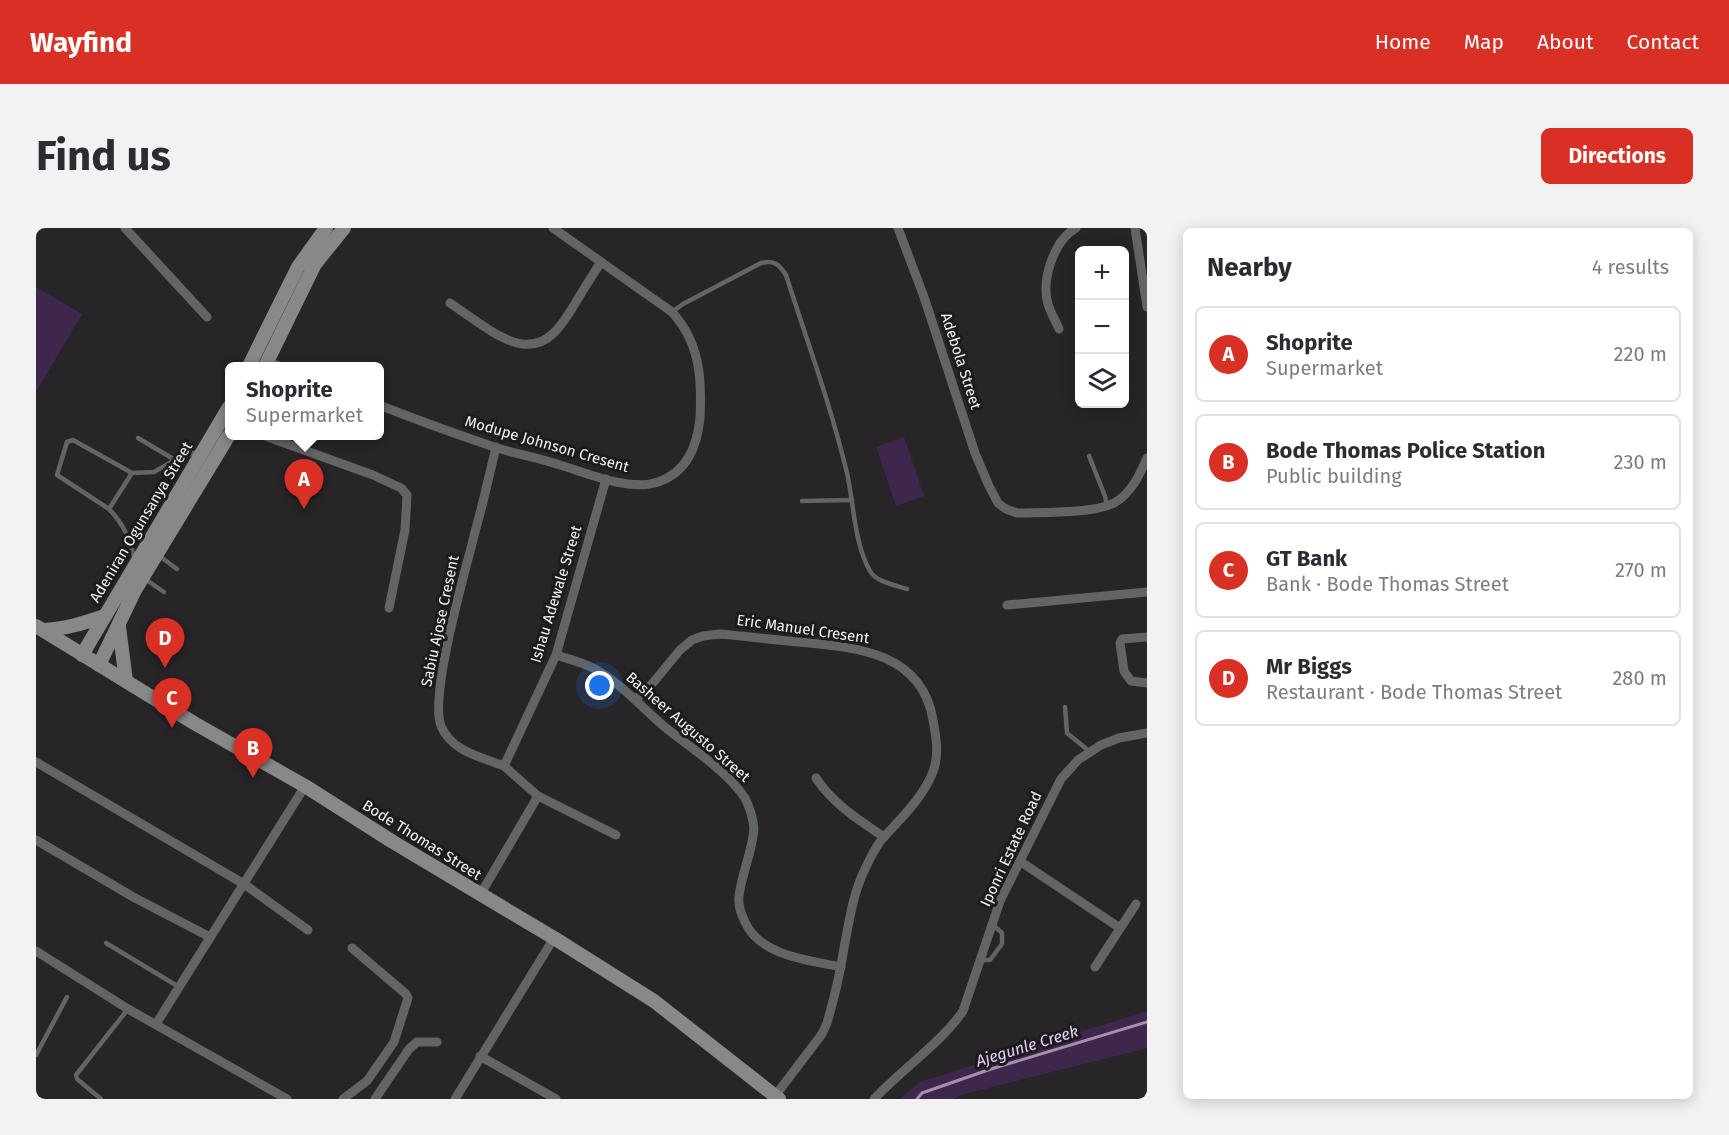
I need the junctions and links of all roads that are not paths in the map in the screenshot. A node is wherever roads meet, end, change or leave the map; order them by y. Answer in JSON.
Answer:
{"nodes":[{"id":1,"x":125,"y":228,"type":"edge"},
{"id":2,"x":326,"y":228,"type":"edge"},
{"id":3,"x":344,"y":228,"type":"edge"},
{"id":4,"x":553,"y":228,"type":"edge"},
{"id":5,"x":898,"y":228,"type":"edge"},
{"id":6,"x":1076,"y":228,"type":"edge"},
{"id":7,"x":1135,"y":228,"type":"edge"},
{"id":8,"x":601,"y":262,"type":"junction"},
{"id":9,"x":450,"y":303,"type":"dead end"},
{"id":10,"x":1147,"y":307,"type":"edge"},
{"id":11,"x":672,"y":312,"type":"junction"},
{"id":12,"x":207,"y":317,"type":"dead end"},
{"id":13,"x":1059,"y":330,"type":"dead end"},
{"id":14,"x":251,"y":362,"type":"edge"},
{"id":15,"x":272,"y":362,"type":"edge"},
{"id":16,"x":384,"y":407,"type":"edge"},
{"id":17,"x":225,"y":413,"type":"edge"},
{"id":18,"x":138,"y":438,"type":"dead end"},
{"id":19,"x":226,"y":440,"type":"edge"},
{"id":20,"x":279,"y":440,"type":"edge"},
{"id":21,"x":496,"y":447,"type":"junction"},
{"id":22,"x":1089,"y":456,"type":"dead end"},
{"id":23,"x":1147,"y":458,"type":"edge"},
{"id":24,"x":198,"y":459,"type":"junction"},
{"id":25,"x":175,"y":460,"type":"junction"},
{"id":26,"x":208,"y":471,"type":"junction"},
{"id":27,"x":132,"y":473,"type":"junction"},
{"id":28,"x":606,"y":479,"type":"junction"},
{"id":29,"x":852,"y":500,"type":"junction"},
{"id":30,"x":802,"y":501,"type":"dead end"},
{"id":31,"x":1107,"y":505,"type":"junction"},
{"id":32,"x":109,"y":509,"type":"junction"},
{"id":33,"x":157,"y":555,"type":"junction"},
{"id":34,"x":136,"y":563,"type":"junction"},
{"id":35,"x":177,"y":570,"type":"dead end"},
{"id":36,"x":143,"y":577,"type":"junction"},
{"id":37,"x":907,"y":589,"type":"dead end"},
{"id":38,"x":164,"y":592,"type":"dead end"},
{"id":39,"x":1147,"y":592,"type":"edge"},
{"id":40,"x":1007,"y":604,"type":"dead end"},
{"id":41,"x":389,"y":608,"type":"dead end"},
{"id":42,"x":105,"y":616,"type":"junction"},
{"id":43,"x":118,"y":622,"type":"junction"},
{"id":44,"x":39,"y":628,"type":"edge"},
{"id":45,"x":1147,"y":637,"type":"edge"},
{"id":46,"x":82,"y":655,"type":"junction"},
{"id":47,"x":556,"y":655,"type":"junction"},
{"id":48,"x":99,"y":664,"type":"junction"},
{"id":49,"x":126,"y":681,"type":"junction"},
{"id":50,"x":1147,"y":683,"type":"edge"},
{"id":51,"x":636,"y":699,"type":"junction"},
{"id":52,"x":1065,"y":707,"type":"dead end"},
{"id":53,"x":1147,"y":733,"type":"edge"},
{"id":54,"x":1089,"y":752,"type":"junction"},
{"id":55,"x":36,"y":762,"type":"edge"},
{"id":56,"x":504,"y":766,"type":"junction"},
{"id":57,"x":816,"y":778,"type":"dead end"},
{"id":58,"x":305,"y":786,"type":"junction"},
{"id":59,"x":538,"y":796,"type":"junction"},
{"id":60,"x":616,"y":835,"type":"dead end"},
{"id":61,"x":884,"y":837,"type":"junction"},
{"id":62,"x":36,"y":840,"type":"edge"},
{"id":63,"x":1021,"y":862,"type":"junction"},
{"id":64,"x":244,"y":884,"type":"junction"},
{"id":65,"x":480,"y":895,"type":"junction"},
{"id":66,"x":1136,"y":904,"type":"dead end"},
{"id":67,"x":993,"y":925,"type":"junction"},
{"id":68,"x":1120,"y":928,"type":"junction"},
{"id":69,"x":308,"y":930,"type":"dead end"},
{"id":70,"x":210,"y":937,"type":"junction"},
{"id":71,"x":554,"y":938,"type":"junction"},
{"id":72,"x":106,"y":943,"type":"dead end"},
{"id":73,"x":352,"y":948,"type":"dead end"},
{"id":74,"x":36,"y":952,"type":"edge"},
{"id":75,"x":979,"y":960,"type":"junction"},
{"id":76,"x":841,"y":967,"type":"junction"},
{"id":77,"x":1095,"y":968,"type":"dead end"},
{"id":78,"x":179,"y":987,"type":"junction"},
{"id":79,"x":67,"y":997,"type":"dead end"},
{"id":80,"x":128,"y":1009,"type":"junction"},
{"id":81,"x":156,"y":1024,"type":"junction"},
{"id":82,"x":437,"y":1042,"type":"dead end"},
{"id":83,"x":36,"y":1055,"type":"edge"},
{"id":84,"x":480,"y":1056,"type":"junction"},
{"id":85,"x":777,"y":1097,"type":"edge"},
{"id":86,"x":101,"y":1099,"type":"edge"},
{"id":87,"x":287,"y":1099,"type":"edge"},
{"id":88,"x":344,"y":1099,"type":"edge"},
{"id":89,"x":375,"y":1099,"type":"edge"},
{"id":90,"x":455,"y":1099,"type":"edge"},
{"id":91,"x":555,"y":1099,"type":"edge"},
{"id":92,"x":874,"y":1099,"type":"edge"}],
"edges":[{"from":1,"to":12,"type":"street"},
{"from":2,"to":14,"type":"main road"},
{"from":3,"to":15,"type":"main road"},
{"from":4,"to":8,"type":"street","name":"Modupe Johnson Cresent"},
{"from":5,"to":31,"type":"street","name":"Adebola Street"},
{"from":6,"to":13,"type":"street"},
{"from":7,"to":10,"type":"street"},
{"from":8,"to":9,"type":"street"},
{"from":8,"to":11,"type":"street","name":"Modupe Johnson Cresent"},
{"from":11,"to":28,"type":"street","name":"Modupe Johnson Cresent"},
{"from":11,"to":29,"type":"lane"},
{"from":16,"to":21,"type":"street","name":"Modupe Johnson Cresent"},
{"from":17,"to":24,"type":"main road","name":"Adeniran Ogunsanya Street"},
{"from":18,"to":25,"type":"lane"},
{"from":19,"to":26,"type":"main road","name":"Adeniran Ogunsanya Street"},
{"from":20,"to":41,"type":"street"},
{"from":21,"to":28,"type":"street","name":"Modupe Johnson Cresent"},
{"from":21,"to":56,"type":"street","name":"Sabiu Ajose Cresent"},
{"from":22,"to":31,"type":"lane"},
{"from":23,"to":31,"type":"street"},
{"from":24,"to":25,"type":"lane"},
{"from":24,"to":26,"type":"main road"},
{"from":24,"to":34,"type":"main road","name":"Adeniran Ogunsanya Street"},
{"from":25,"to":27,"type":"lane"},
{"from":26,"to":33,"type":"main road","name":"Adeniran Ogunsanya Street"},
{"from":27,"to":32,"type":"lane"},
{"from":27,"to":32,"type":"lane"},
{"from":28,"to":47,"type":"street","name":"Ishau Adewale Street"},
{"from":29,"to":30,"type":"lane"},
{"from":29,"to":37,"type":"lane"},
{"from":32,"to":34,"type":"lane"},
{"from":33,"to":35,"type":"lane"},
{"from":33,"to":36,"type":"main road","name":"Adeniran Ogunsanya Street"},
{"from":34,"to":42,"type":"main road","name":"Adeniran Ogunsanya Street"},
{"from":36,"to":38,"type":"lane"},
{"from":36,"to":43,"type":"main road","name":"Adeniran Ogunsanya Street"},
{"from":39,"to":40,"type":"street"},
{"from":42,"to":44,"type":"main road"},
{"from":42,"to":46,"type":"main road","name":"Adeniran Ogunsanya Street"},
{"from":43,"to":48,"type":"main road","name":"Adeniran Ogunsanya Street"},
{"from":43,"to":49,"type":"main road"},
{"from":44,"to":46,"type":"main road","name":"Bode Thomas Street"},
{"from":45,"to":50,"type":"street"},
{"from":46,"to":48,"type":"main road","name":"Bode Thomas Street"},
{"from":47,"to":51,"type":"street","name":"Basheer Augusto Street"},
{"from":47,"to":56,"type":"street","name":"Ishau Adewale Street"},
{"from":48,"to":49,"type":"main road","name":"Bode Thomas Street"},
{"from":49,"to":58,"type":"main road","name":"Bode Thomas Street"},
{"from":51,"to":61,"type":"street","name":"Eric Manuel Cresent"},
{"from":51,"to":76,"type":"street","name":"Basheer Augusto Street"},
{"from":52,"to":54,"type":"lane"},
{"from":53,"to":54,"type":"street","name":"Iponri Estate Road"},
{"from":54,"to":63,"type":"street","name":"Iponri Estate Road"},
{"from":55,"to":64,"type":"street"},
{"from":56,"to":59,"type":"street"},
{"from":57,"to":61,"type":"street"},
{"from":58,"to":64,"type":"street"},
{"from":58,"to":65,"type":"main road","name":"Bode Thomas Street"},
{"from":59,"to":60,"type":"street"},
{"from":59,"to":65,"type":"street"},
{"from":61,"to":76,"type":"street","name":"Eric Manuel Cresent"},
{"from":62,"to":70,"type":"street"},
{"from":63,"to":67,"type":"street","name":"Iponri Estate Road"},
{"from":63,"to":68,"type":"street"},
{"from":64,"to":69,"type":"street"},
{"from":64,"to":70,"type":"street"},
{"from":65,"to":71,"type":"main road","name":"Bode Thomas Street"},
{"from":66,"to":68,"type":"street"},
{"from":67,"to":75,"type":"street","name":"Iponri Estate Road"},
{"from":67,"to":75,"type":"lane"},
{"from":68,"to":77,"type":"street"},
{"from":70,"to":78,"type":"street"},
{"from":71,"to":84,"type":"street"},
{"from":71,"to":85,"type":"main road","name":"Bode Thomas Street"},
{"from":72,"to":78,"type":"lane"},
{"from":73,"to":88,"type":"street"},
{"from":74,"to":80,"type":"street"},
{"from":75,"to":92,"type":"street","name":"Iponri Estate Road"},
{"from":76,"to":85,"type":"street","name":"Eric Manuel Cresent"},
{"from":78,"to":81,"type":"street"},
{"from":79,"to":83,"type":"lane"},
{"from":80,"to":81,"type":"street"},
{"from":80,"to":86,"type":"lane"},
{"from":81,"to":87,"type":"street"},
{"from":82,"to":89,"type":"street"},
{"from":84,"to":90,"type":"street"},
{"from":84,"to":91,"type":"street"}]}
